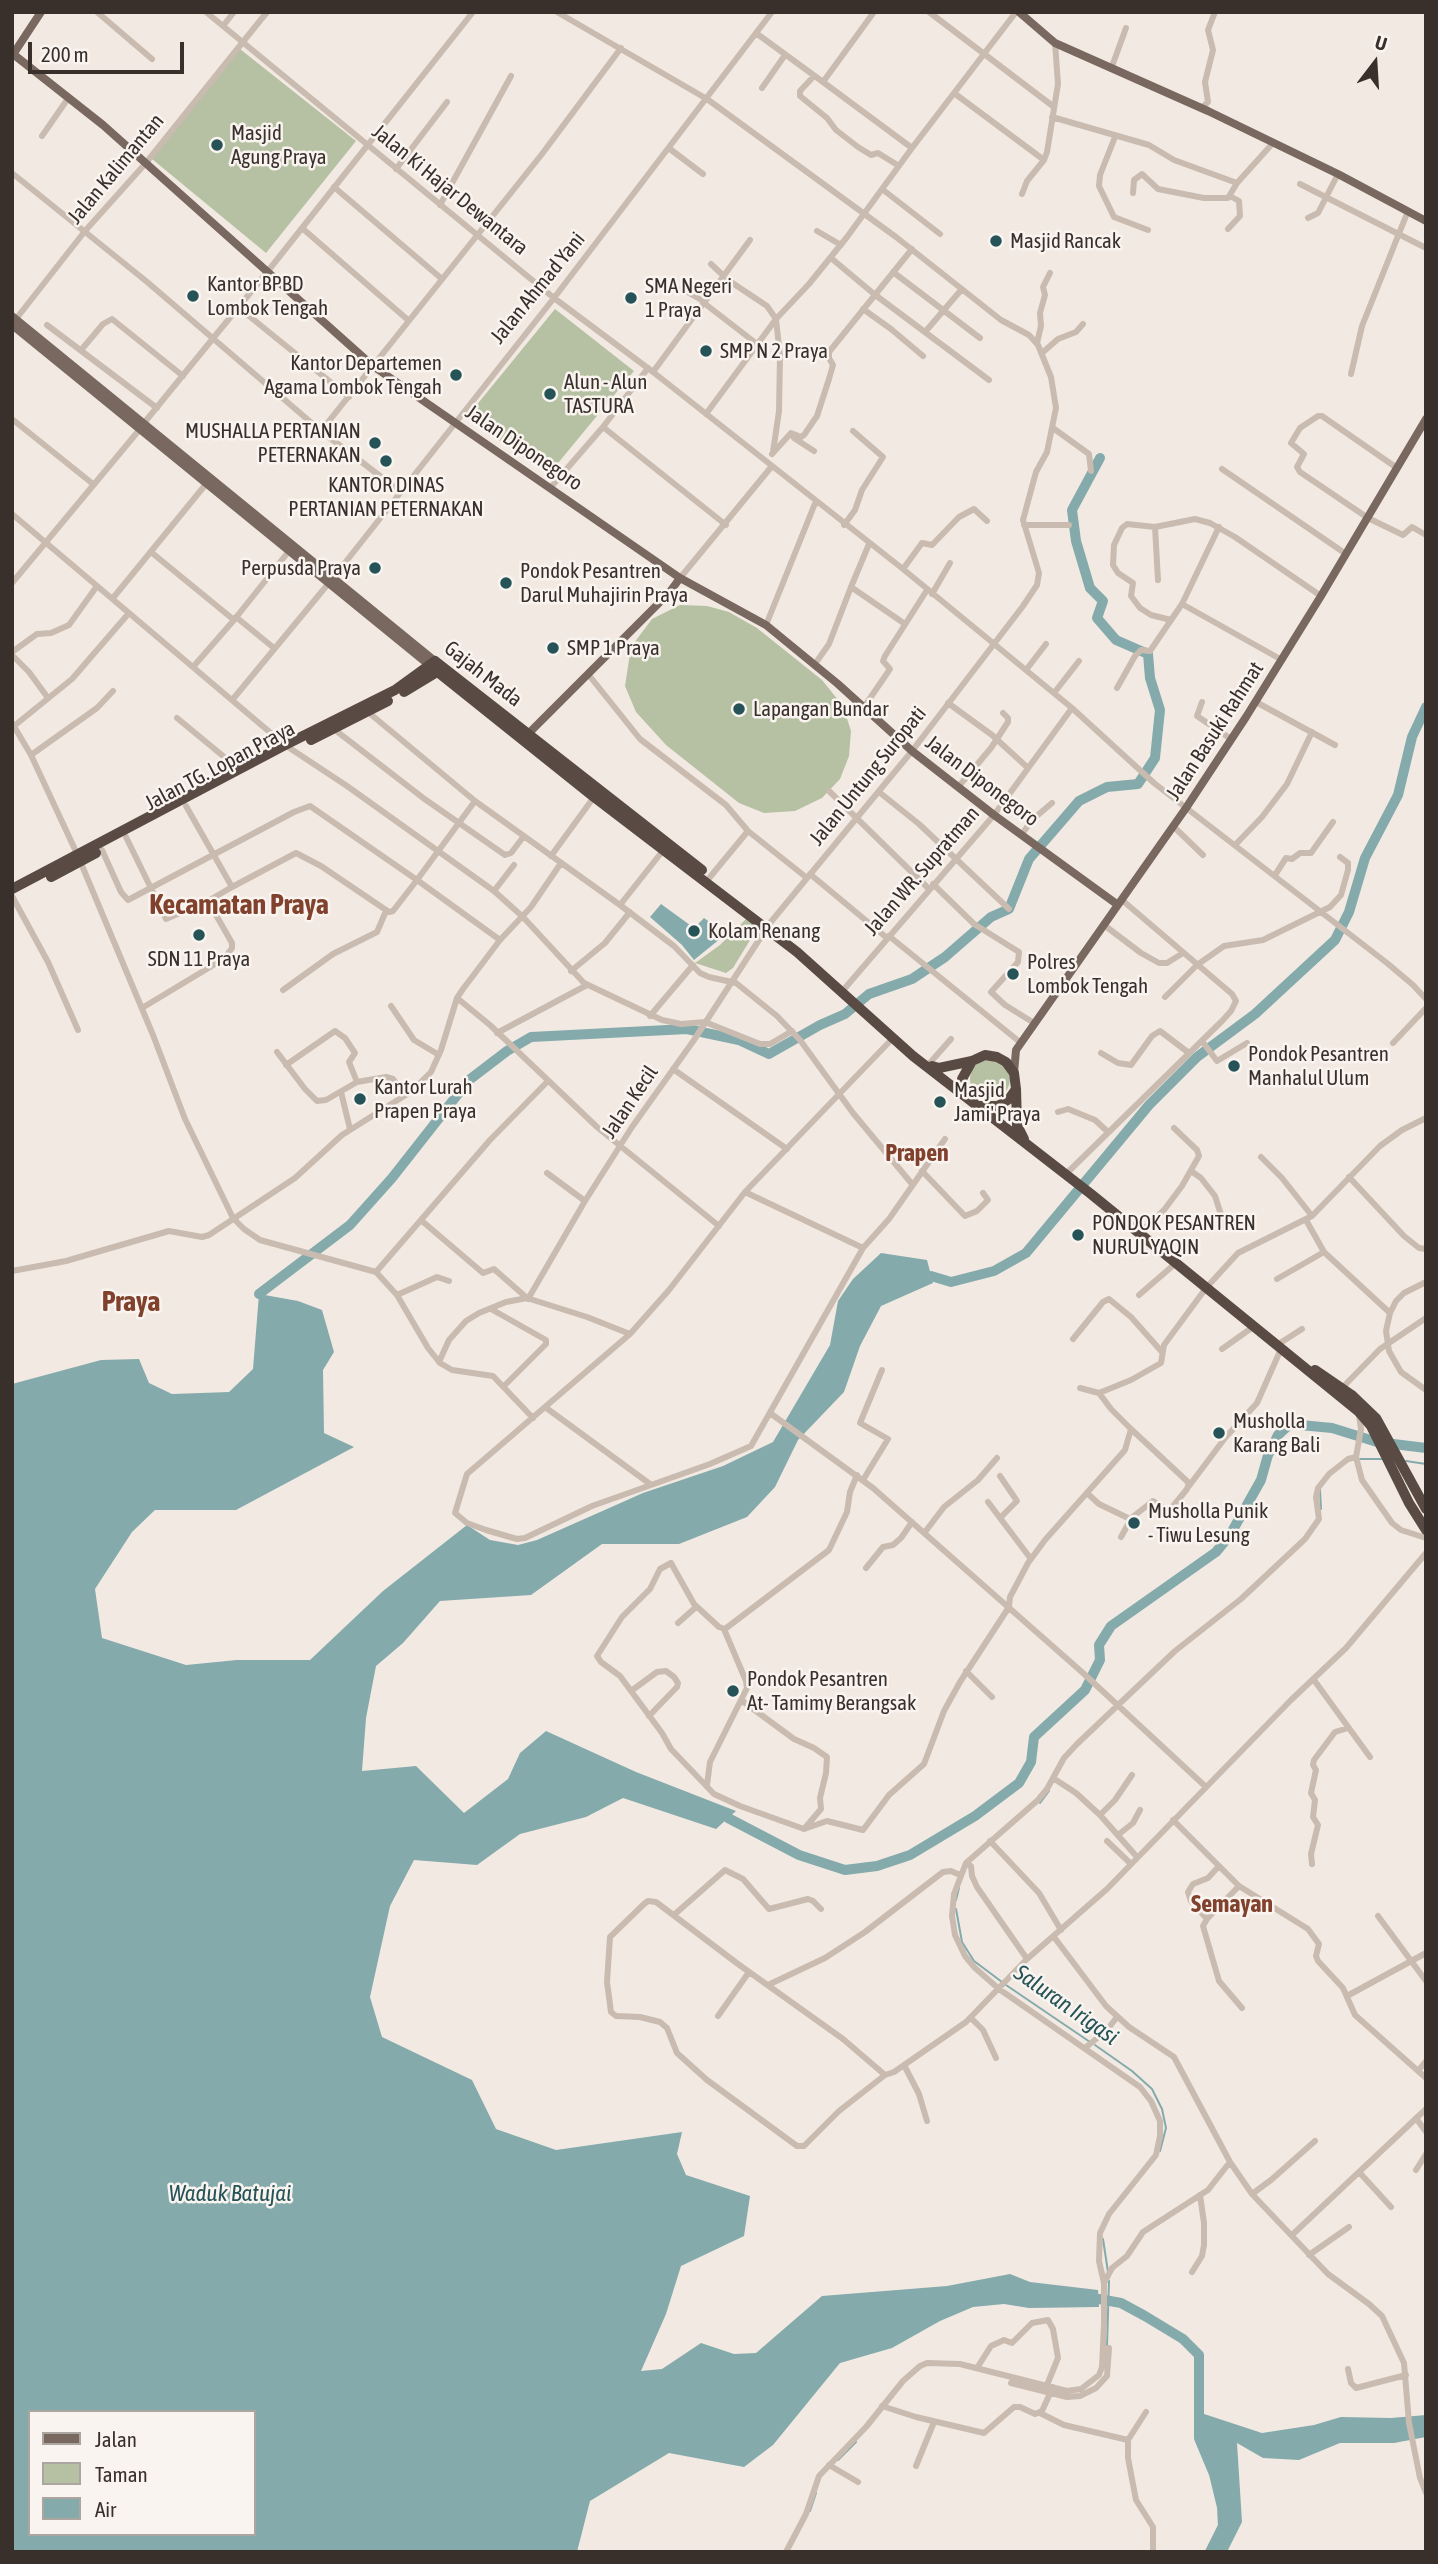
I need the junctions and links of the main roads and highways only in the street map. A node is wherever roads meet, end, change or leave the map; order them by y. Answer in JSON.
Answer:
{"nodes":[{"id":1,"x":41,"y":12,"type":"edge"},
{"id":2,"x":1018,"y":12,"type":"edge"},
{"id":3,"x":13,"y":54,"type":"edge"},
{"id":4,"x":1426,"y":221,"type":"edge"},
{"id":5,"x":14,"y":320,"type":"edge"},
{"id":6,"x":1426,"y":419,"type":"edge"},
{"id":7,"x":142,"y":426,"type":"junction"},
{"id":8,"x":251,"y":515,"type":"junction"},
{"id":9,"x":680,"y":578,"type":"junction"},
{"id":10,"x":331,"y":581,"type":"junction"},
{"id":11,"x":436,"y":667,"type":"junction"},
{"id":12,"x":528,"y":734,"type":"junction"},
{"id":13,"x":287,"y":747,"type":"junction"},
{"id":14,"x":665,"y":847,"type":"junction"},
{"id":15,"x":79,"y":859,"type":"junction"},
{"id":16,"x":12,"y":889,"type":"edge"},
{"id":17,"x":12,"y":896,"type":"edge"},
{"id":18,"x":1120,"y":903,"type":"junction"},
{"id":19,"x":768,"y":925,"type":"junction"},
{"id":20,"x":862,"y":1007,"type":"junction"},
{"id":21,"x":1019,"y":1047,"type":"junction"},
{"id":22,"x":993,"y":1056,"type":"junction"},
{"id":23,"x":972,"y":1061,"type":"junction"},
{"id":24,"x":1014,"y":1073,"type":"junction"},
{"id":25,"x":1016,"y":1089,"type":"junction"},
{"id":26,"x":968,"y":1098,"type":"junction"},
{"id":27,"x":978,"y":1106,"type":"junction"},
{"id":28,"x":1075,"y":1181,"type":"junction"},
{"id":29,"x":1092,"y":1193,"type":"junction"},
{"id":30,"x":1207,"y":1286,"type":"junction"},
{"id":31,"x":1279,"y":1346,"type":"junction"},
{"id":32,"x":1370,"y":1426,"type":"junction"},
{"id":33,"x":1394,"y":1464,"type":"junction"},
{"id":34,"x":1426,"y":1509,"type":"edge"},
{"id":35,"x":1426,"y":1530,"type":"edge"}],
"edges":[{"from":1,"to":3,"type":"main road"},
{"from":2,"to":4,"type":"main road"},
{"from":3,"to":9,"type":"main road","name":"Jalan Diponegoro"},
{"from":5,"to":7,"type":"main road","name":"Gajah Mada"},
{"from":6,"to":18,"type":"main road","name":"Jalan Basuki Rahmat"},
{"from":7,"to":8,"type":"main road","name":"Gajah Mada"},
{"from":7,"to":8,"type":"main road","name":"Gajah Mada"},
{"from":8,"to":10,"type":"main road","name":"Gajah Mada"},
{"from":8,"to":10,"type":"main road","name":"Gajah Mada"},
{"from":9,"to":12,"type":"main road"},
{"from":9,"to":18,"type":"main road","name":"Jalan Diponegoro"},
{"from":10,"to":11,"type":"main road","name":"Gajah Mada"},
{"from":11,"to":12,"type":"highway","name":"Gajah Mada"},
{"from":11,"to":13,"type":"highway","name":"Jalan TG. Lopan Praya"},
{"from":11,"to":13,"type":"highway","name":"Jalan TG. Lopan Praya"},
{"from":11,"to":14,"type":"highway","name":"Gajah Mada"},
{"from":12,"to":14,"type":"highway","name":"Gajah Mada"},
{"from":13,"to":15,"type":"highway","name":"Jalan TG. Lopan Praya"},
{"from":13,"to":15,"type":"highway","name":"Jalan TG. Lopan Praya"},
{"from":14,"to":19,"type":"highway","name":"Gajah Mada"},
{"from":14,"to":19,"type":"highway","name":"Gajah Mada"},
{"from":15,"to":16,"type":"highway","name":"Jalan TG. Lopan Praya"},
{"from":15,"to":17,"type":"highway","name":"Jalan TG. Lopan Praya"},
{"from":18,"to":21,"type":"main road","name":"Jalan Basuki Rahmat"},
{"from":19,"to":20,"type":"highway","name":"Gajah Mada"},
{"from":20,"to":23,"type":"highway"},
{"from":20,"to":26,"type":"highway"},
{"from":21,"to":22,"type":"main road"},
{"from":21,"to":24,"type":"main road"},
{"from":22,"to":23,"type":"highway"},
{"from":22,"to":24,"type":"highway"},
{"from":23,"to":26,"type":"highway"},
{"from":24,"to":25,"type":"highway"},
{"from":25,"to":27,"type":"highway"},
{"from":25,"to":28,"type":"highway"},
{"from":26,"to":27,"type":"highway"},
{"from":27,"to":28,"type":"highway"},
{"from":28,"to":29,"type":"highway"},
{"from":29,"to":30,"type":"highway"},
{"from":29,"to":30,"type":"highway"},
{"from":30,"to":31,"type":"highway"},
{"from":30,"to":31,"type":"highway"},
{"from":31,"to":32,"type":"highway"},
{"from":31,"to":32,"type":"highway"},
{"from":32,"to":33,"type":"highway"},
{"from":33,"to":34,"type":"highway"},
{"from":33,"to":35,"type":"highway"}]}
